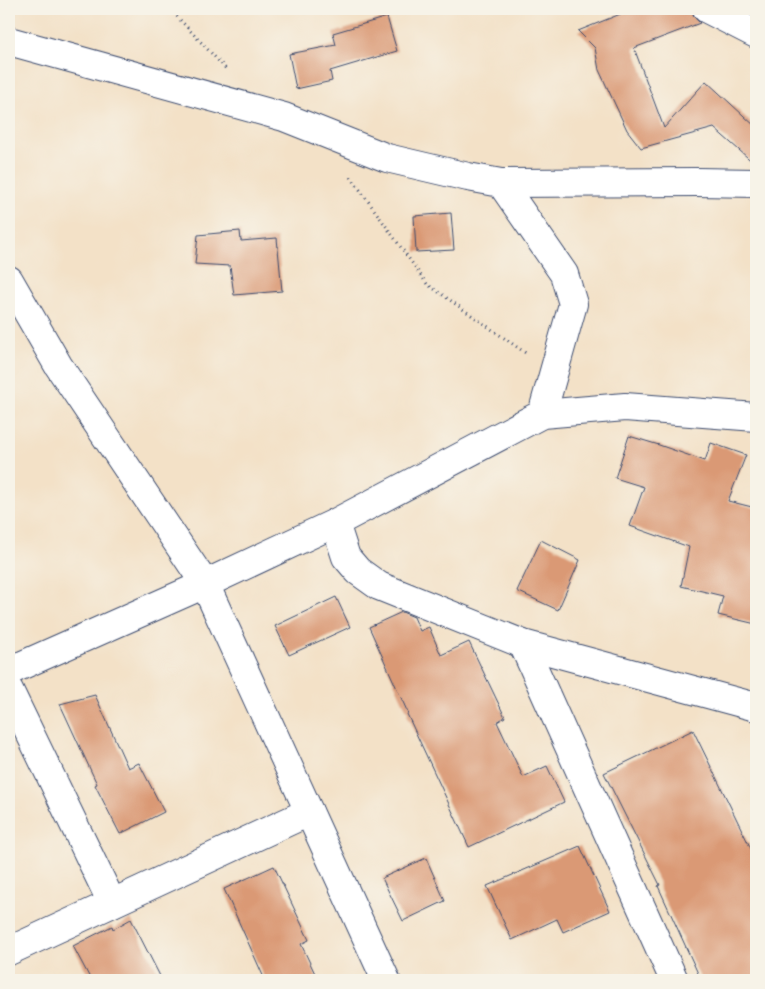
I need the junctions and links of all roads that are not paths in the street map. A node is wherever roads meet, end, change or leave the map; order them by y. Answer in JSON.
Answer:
{"nodes":[{"id":1,"x":707,"y":9,"type":"edge"},
{"id":2,"x":756,"y":34,"type":"edge"},
{"id":3,"x":9,"y":41,"type":"edge"},
{"id":4,"x":501,"y":183,"type":"junction"},
{"id":5,"x":756,"y":183,"type":"edge"},
{"id":6,"x":9,"y":280,"type":"edge"},
{"id":7,"x":542,"y":414,"type":"junction"},
{"id":8,"x":756,"y":417,"type":"edge"},
{"id":9,"x":335,"y":523,"type":"junction"},
{"id":10,"x":205,"y":584,"type":"junction"},
{"id":11,"x":523,"y":644,"type":"junction"},
{"id":12,"x":9,"y":671,"type":"edge"},
{"id":13,"x":9,"y":690,"type":"edge"},
{"id":14,"x":756,"y":707,"type":"edge"},
{"id":15,"x":309,"y":812,"type":"junction"},
{"id":16,"x":112,"y":904,"type":"junction"},
{"id":17,"x":9,"y":951,"type":"edge"},
{"id":18,"x":386,"y":980,"type":"edge"},
{"id":19,"x":674,"y":980,"type":"edge"}],
"edges":[{"from":1,"to":2,"type":"street"},
{"from":3,"to":4,"type":"street"},
{"from":4,"to":5,"type":"street"},
{"from":4,"to":7,"type":"street"},
{"from":6,"to":10,"type":"street"},
{"from":7,"to":8,"type":"street"},
{"from":7,"to":9,"type":"street"},
{"from":9,"to":10,"type":"street"},
{"from":9,"to":11,"type":"street"},
{"from":10,"to":12,"type":"street"},
{"from":10,"to":15,"type":"street"},
{"from":11,"to":14,"type":"street"},
{"from":11,"to":19,"type":"street"},
{"from":13,"to":16,"type":"street"},
{"from":15,"to":16,"type":"street"},
{"from":15,"to":18,"type":"street"},
{"from":16,"to":17,"type":"street"}]}
